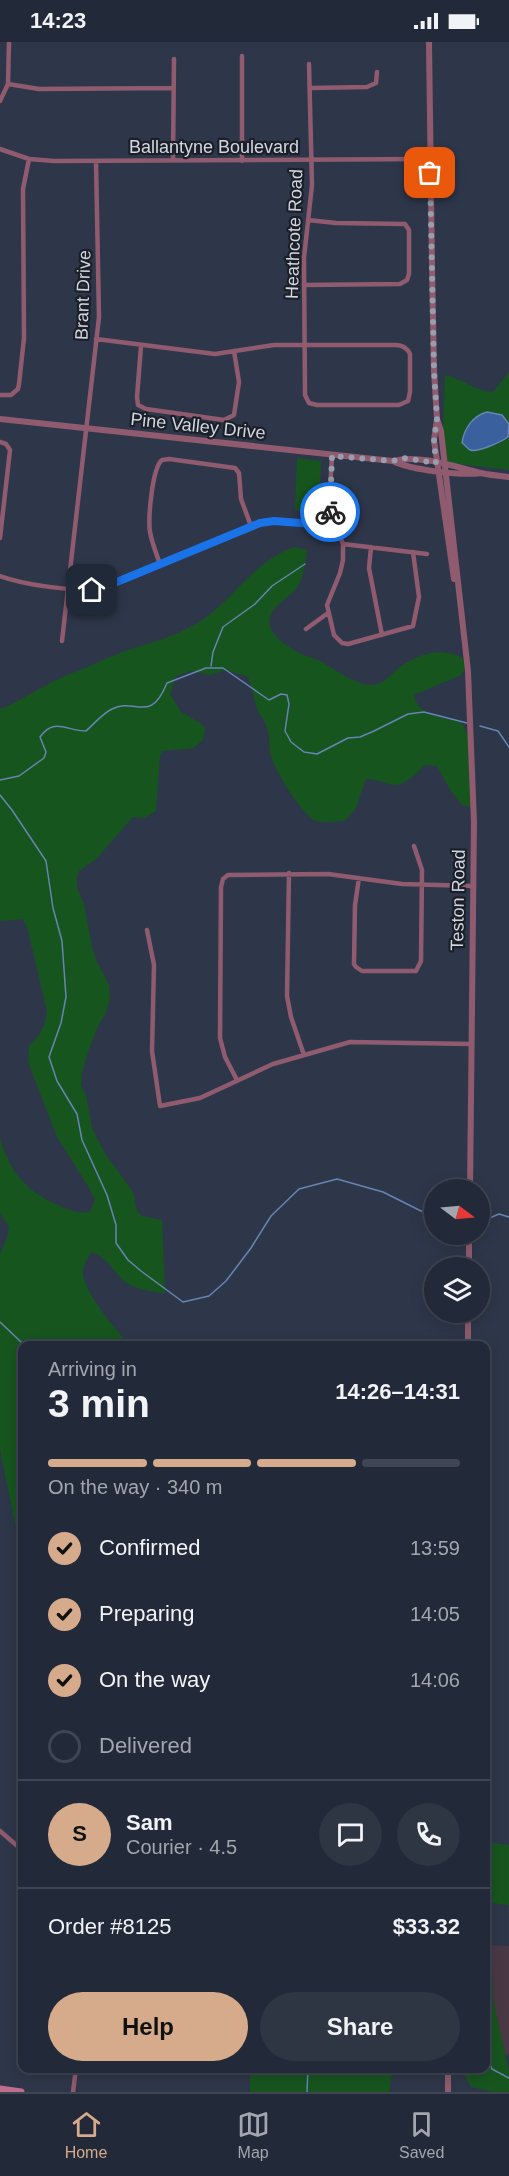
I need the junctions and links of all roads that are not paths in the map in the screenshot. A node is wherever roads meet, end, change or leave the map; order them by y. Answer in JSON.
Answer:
{"nodes":[{"id":1,"x":9,"y":42,"type":"edge"},
{"id":2,"x":429,"y":42,"type":"edge"},
{"id":3,"x":243,"y":56,"type":"dead end"},
{"id":4,"x":174,"y":59,"type":"dead end"},
{"id":5,"x":309,"y":64,"type":"dead end"},
{"id":6,"x":377,"y":72,"type":"dead end"},
{"id":7,"x":8,"y":84,"type":"junction"},
{"id":8,"x":173,"y":88,"type":"junction"},
{"id":9,"x":310,"y":88,"type":"junction"},
{"id":10,"x":0,"y":101,"type":"edge"},
{"id":11,"x":0,"y":149,"type":"edge"},
{"id":12,"x":29,"y":159,"type":"junction"},
{"id":13,"x":429,"y":159,"type":"junction"},
{"id":14,"x":173,"y":160,"type":"junction"},
{"id":15,"x":310,"y":160,"type":"junction"},
{"id":16,"x":242,"y":161,"type":"junction"},
{"id":17,"x":96,"y":162,"type":"junction"},
{"id":18,"x":308,"y":220,"type":"junction"},
{"id":19,"x":304,"y":285,"type":"junction"},
{"id":20,"x":96,"y":339,"type":"junction"},
{"id":21,"x":141,"y":346,"type":"junction"},
{"id":22,"x":305,"y":346,"type":"junction"},
{"id":23,"x":234,"y":351,"type":"junction"},
{"id":24,"x":0,"y":395,"type":"edge"},
{"id":25,"x":0,"y":418,"type":"edge"},
{"id":26,"x":437,"y":419,"type":"junction"},
{"id":27,"x":85,"y":429,"type":"junction"},
{"id":28,"x":0,"y":442,"type":"edge"},
{"id":29,"x":332,"y":456,"type":"junction"},
{"id":30,"x":437,"y":466,"type":"junction"},
{"id":31,"x":445,"y":468,"type":"junction"},
{"id":32,"x":509,"y":477,"type":"edge"},
{"id":33,"x":327,"y":525,"type":"junction"},
{"id":34,"x":251,"y":526,"type":"junction"},
{"id":35,"x":0,"y":538,"type":"edge"},
{"id":36,"x":343,"y":544,"type":"junction"},
{"id":37,"x":371,"y":547,"type":"junction"},
{"id":38,"x":413,"y":552,"type":"junction"},
{"id":39,"x":427,"y":554,"type":"dead end"},
{"id":40,"x":160,"y":564,"type":"junction"},
{"id":41,"x":0,"y":576,"type":"edge"},
{"id":42,"x":68,"y":588,"type":"junction"},
{"id":43,"x":461,"y":611,"type":"junction"},
{"id":44,"x":328,"y":613,"type":"junction"},
{"id":45,"x":306,"y":629,"type":"dead end"},
{"id":46,"x":382,"y":635,"type":"junction"},
{"id":47,"x":62,"y":641,"type":"dead end"},
{"id":48,"x":414,"y":846,"type":"dead end"},
{"id":49,"x":289,"y":873,"type":"junction"},
{"id":50,"x":359,"y":878,"type":"junction"},
{"id":51,"x":421,"y":885,"type":"junction"},
{"id":52,"x":473,"y":886,"type":"junction"},
{"id":53,"x":147,"y":930,"type":"dead end"},
{"id":54,"x":471,"y":1044,"type":"junction"},
{"id":55,"x":304,"y":1055,"type":"junction"},
{"id":56,"x":237,"y":1080,"type":"junction"},
{"id":57,"x":470,"y":1179,"type":"edge"},
{"id":58,"x":468,"y":1323,"type":"edge"},
{"id":59,"x":468,"y":1341,"type":"edge"},
{"id":60,"x":0,"y":1832,"type":"edge"},
{"id":61,"x":18,"y":1847,"type":"edge"},
{"id":62,"x":75,"y":2073,"type":"edge"},
{"id":63,"x":448,"y":2073,"type":"edge"},
{"id":64,"x":0,"y":2089,"type":"edge"},
{"id":65,"x":21,"y":2092,"type":"edge"},
{"id":66,"x":73,"y":2092,"type":"edge"},
{"id":67,"x":446,"y":2092,"type":"edge"}],
"edges":[{"from":1,"to":7,"type":"street"},
{"from":2,"to":13,"type":"street","name":"Teston Road"},
{"from":3,"to":16,"type":"street"},
{"from":4,"to":8,"type":"street"},
{"from":5,"to":9,"type":"street","name":"Heathcote Road"},
{"from":6,"to":9,"type":"street"},
{"from":7,"to":8,"type":"street"},
{"from":7,"to":10,"type":"street"},
{"from":8,"to":14,"type":"street"},
{"from":9,"to":15,"type":"street","name":"Heathcote Road"},
{"from":11,"to":12,"type":"street","name":"Ballantyne Boulevard"},
{"from":12,"to":17,"type":"street","name":"Ballantyne Boulevard"},
{"from":12,"to":24,"type":"street"},
{"from":13,"to":15,"type":"street","name":"Ballantyne Boulevard"},
{"from":13,"to":26,"type":"street","name":"Teston Road"},
{"from":14,"to":16,"type":"street","name":"Ballantyne Boulevard"},
{"from":14,"to":17,"type":"street","name":"Ballantyne Boulevard"},
{"from":15,"to":16,"type":"street","name":"Ballantyne Boulevard"},
{"from":15,"to":18,"type":"street","name":"Heathcote Road"},
{"from":17,"to":20,"type":"street","name":"Brant Drive"},
{"from":18,"to":19,"type":"street","name":"Heathcote Road"},
{"from":18,"to":19,"type":"street"},
{"from":19,"to":22,"type":"street","name":"Heathcote Road"},
{"from":20,"to":21,"type":"street"},
{"from":20,"to":27,"type":"street","name":"Brant Drive"},
{"from":21,"to":23,"type":"street"},
{"from":21,"to":23,"type":"street"},
{"from":22,"to":22,"type":"street"},
{"from":22,"to":23,"type":"street"},
{"from":25,"to":27,"type":"street","name":"Pine Valley Drive"},
{"from":26,"to":30,"type":"street","name":"Teston Road"},
{"from":26,"to":31,"type":"street","name":"Teston Road"},
{"from":27,"to":29,"type":"street","name":"Pine Valley Drive"},
{"from":27,"to":42,"type":"street","name":"Brant Drive"},
{"from":28,"to":35,"type":"street"},
{"from":29,"to":30,"type":"street","name":"Pine Valley Drive"},
{"from":29,"to":33,"type":"street"},
{"from":30,"to":31,"type":"street","name":"Pine Valley Drive"},
{"from":30,"to":43,"type":"street","name":"Teston Road"},
{"from":31,"to":32,"type":"street","name":"Pine Valley Drive"},
{"from":31,"to":43,"type":"street","name":"Teston Road"},
{"from":33,"to":34,"type":"street"},
{"from":33,"to":36,"type":"street"},
{"from":34,"to":40,"type":"street"},
{"from":34,"to":40,"type":"street"},
{"from":36,"to":37,"type":"street"},
{"from":36,"to":44,"type":"street"},
{"from":37,"to":38,"type":"street"},
{"from":37,"to":46,"type":"street"},
{"from":38,"to":39,"type":"street"},
{"from":38,"to":46,"type":"street"},
{"from":40,"to":42,"type":"street"},
{"from":41,"to":42,"type":"street"},
{"from":42,"to":47,"type":"street","name":"Brant Drive"},
{"from":43,"to":52,"type":"street","name":"Teston Road"},
{"from":44,"to":45,"type":"street"},
{"from":44,"to":46,"type":"street"},
{"from":48,"to":51,"type":"street"},
{"from":49,"to":50,"type":"street"},
{"from":49,"to":55,"type":"street"},
{"from":49,"to":56,"type":"street"},
{"from":50,"to":51,"type":"street"},
{"from":50,"to":51,"type":"street"},
{"from":51,"to":52,"type":"street"},
{"from":52,"to":54,"type":"street","name":"Teston Road"},
{"from":53,"to":56,"type":"street"},
{"from":54,"to":55,"type":"street"},
{"from":54,"to":57,"type":"street","name":"Teston Road"},
{"from":55,"to":56,"type":"street"},
{"from":58,"to":59,"type":"street"},
{"from":60,"to":61,"type":"street"},
{"from":62,"to":66,"type":"street"},
{"from":63,"to":67,"type":"street"},
{"from":64,"to":65,"type":"main road"}]}
